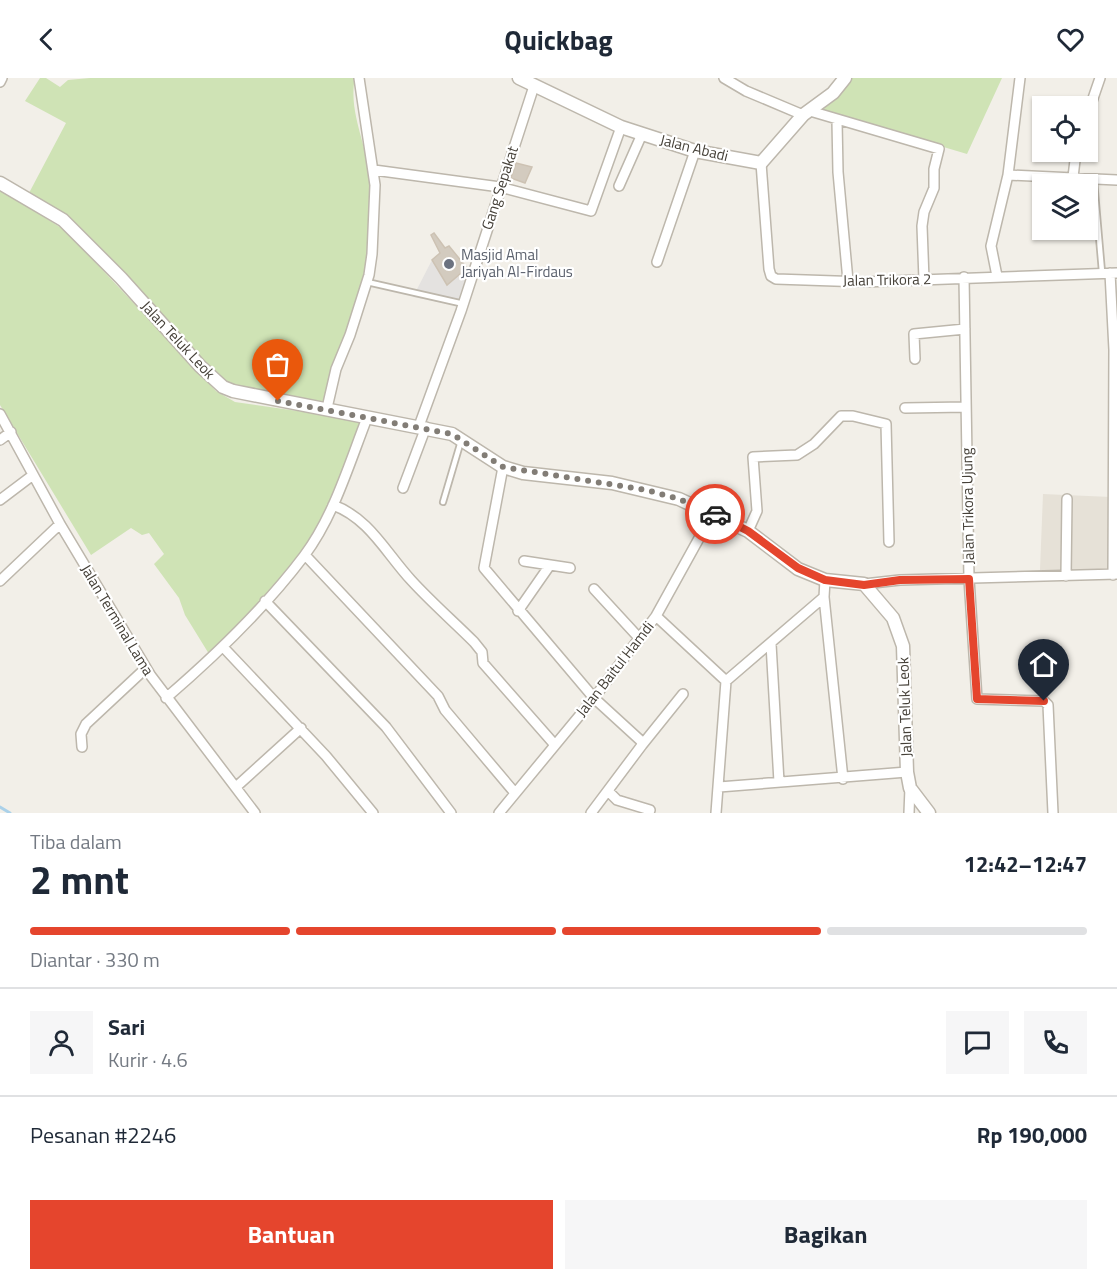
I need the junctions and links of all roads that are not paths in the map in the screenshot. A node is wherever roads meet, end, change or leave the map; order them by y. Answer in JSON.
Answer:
{"nodes":[{"id":1,"x":359,"y":78,"type":"edge"},
{"id":2,"x":519,"y":78,"type":"edge"},
{"id":3,"x":724,"y":78,"type":"edge"},
{"id":4,"x":845,"y":78,"type":"edge"},
{"id":5,"x":1020,"y":78,"type":"edge"},
{"id":6,"x":1100,"y":78,"type":"edge"},
{"id":7,"x":534,"y":86,"type":"junction"},
{"id":8,"x":1094,"y":96,"type":"edge"},
{"id":9,"x":806,"y":113,"type":"junction"},
{"id":10,"x":837,"y":121,"type":"junction"},
{"id":11,"x":621,"y":127,"type":"junction"},
{"id":12,"x":642,"y":134,"type":"junction"},
{"id":13,"x":695,"y":151,"type":"junction"},
{"id":14,"x":761,"y":163,"type":"junction"},
{"id":15,"x":374,"y":170,"type":"junction"},
{"id":16,"x":1008,"y":176,"type":"junction"},
{"id":17,"x":1032,"y":176,"type":"edge"},
{"id":18,"x":1098,"y":180,"type":"edge"},
{"id":19,"x":1117,"y":180,"type":"edge"},
{"id":20,"x":0,"y":183,"type":"edge"},
{"id":21,"x":619,"y":186,"type":"dead end"},
{"id":22,"x":500,"y":187,"type":"junction"},
{"id":23,"x":1098,"y":203,"type":"edge"},
{"id":24,"x":657,"y":262,"type":"dead end"},
{"id":25,"x":1110,"y":273,"type":"edge"},
{"id":26,"x":997,"y":276,"type":"junction"},
{"id":27,"x":964,"y":277,"type":"junction"},
{"id":28,"x":924,"y":280,"type":"junction"},
{"id":29,"x":848,"y":281,"type":"junction"},
{"id":30,"x":367,"y":282,"type":"junction"},
{"id":31,"x":464,"y":304,"type":"junction"},
{"id":32,"x":965,"y":329,"type":"junction"},
{"id":33,"x":915,"y":359,"type":"dead end"},
{"id":34,"x":966,"y":407,"type":"junction"},
{"id":35,"x":327,"y":408,"type":"junction"},
{"id":36,"x":905,"y":408,"type":"dead end"},
{"id":37,"x":0,"y":414,"type":"edge"},
{"id":38,"x":367,"y":418,"type":"junction"},
{"id":39,"x":423,"y":426,"type":"junction"},
{"id":40,"x":12,"y":432,"type":"junction"},
{"id":41,"x":462,"y":439,"type":"junction"},
{"id":42,"x":0,"y":440,"type":"edge"},
{"id":43,"x":503,"y":467,"type":"junction"},
{"id":44,"x":33,"y":475,"type":"junction"},
{"id":45,"x":403,"y":488,"type":"dead end"},
{"id":46,"x":1067,"y":499,"type":"dead end"},
{"id":47,"x":0,"y":500,"type":"edge"},
{"id":48,"x":443,"y":502,"type":"dead end"},
{"id":49,"x":333,"y":505,"type":"junction"},
{"id":50,"x":713,"y":513,"type":"junction"},
{"id":51,"x":60,"y":524,"type":"junction"},
{"id":52,"x":748,"y":531,"type":"junction"},
{"id":53,"x":889,"y":542,"type":"dead end"},
{"id":54,"x":305,"y":555,"type":"junction"},
{"id":55,"x":524,"y":561,"type":"dead end"},
{"id":56,"x":550,"y":565,"type":"junction"},
{"id":57,"x":570,"y":568,"type":"dead end"},
{"id":58,"x":1115,"y":574,"type":"edge"},
{"id":59,"x":1066,"y":576,"type":"junction"},
{"id":60,"x":969,"y":579,"type":"junction"},
{"id":61,"x":825,"y":580,"type":"junction"},
{"id":62,"x":0,"y":581,"type":"edge"},
{"id":63,"x":864,"y":585,"type":"junction"},
{"id":64,"x":594,"y":589,"type":"dead end"},
{"id":65,"x":824,"y":597,"type":"junction"},
{"id":66,"x":265,"y":601,"type":"junction"},
{"id":67,"x":518,"y":611,"type":"junction"},
{"id":68,"x":657,"y":616,"type":"junction"},
{"id":69,"x":640,"y":639,"type":"junction"},
{"id":70,"x":771,"y":644,"type":"junction"},
{"id":71,"x":224,"y":648,"type":"junction"},
{"id":72,"x":146,"y":668,"type":"junction"},
{"id":73,"x":726,"y":681,"type":"junction"},
{"id":74,"x":683,"y":694,"type":"dead end"},
{"id":75,"x":166,"y":698,"type":"junction"},
{"id":76,"x":594,"y":698,"type":"junction"},
{"id":77,"x":301,"y":728,"type":"junction"},
{"id":78,"x":555,"y":745,"type":"junction"},
{"id":79,"x":642,"y":745,"type":"junction"},
{"id":80,"x":82,"y":747,"type":"dead end"},
{"id":81,"x":907,"y":772,"type":"junction"},
{"id":82,"x":843,"y":779,"type":"junction"},
{"id":83,"x":779,"y":782,"type":"junction"},
{"id":84,"x":236,"y":787,"type":"junction"},
{"id":85,"x":719,"y":787,"type":"junction"},
{"id":86,"x":910,"y":788,"type":"junction"},
{"id":87,"x":609,"y":792,"type":"junction"},
{"id":88,"x":515,"y":793,"type":"junction"},
{"id":89,"x":255,"y":813,"type":"edge"},
{"id":90,"x":373,"y":813,"type":"edge"},
{"id":91,"x":451,"y":813,"type":"edge"},
{"id":92,"x":499,"y":813,"type":"edge"},
{"id":93,"x":591,"y":813,"type":"edge"},
{"id":94,"x":649,"y":813,"type":"edge"},
{"id":95,"x":716,"y":813,"type":"edge"},
{"id":96,"x":909,"y":813,"type":"edge"},
{"id":97,"x":929,"y":813,"type":"edge"},
{"id":98,"x":1053,"y":813,"type":"edge"}],
"edges":[{"from":1,"to":15,"type":"street"},
{"from":2,"to":7,"type":"street","name":"Jalan Abadi"},
{"from":3,"to":9,"type":"street"},
{"from":4,"to":9,"type":"street"},
{"from":5,"to":16,"type":"street"},
{"from":6,"to":8,"type":"street"},
{"from":7,"to":11,"type":"street","name":"Jalan Abadi"},
{"from":7,"to":22,"type":"street","name":"Gang Sepakat"},
{"from":9,"to":10,"type":"street"},
{"from":9,"to":14,"type":"street"},
{"from":10,"to":28,"type":"street"},
{"from":10,"to":29,"type":"street"},
{"from":11,"to":12,"type":"street","name":"Jalan Abadi"},
{"from":11,"to":22,"type":"street"},
{"from":12,"to":13,"type":"street","name":"Jalan Abadi"},
{"from":12,"to":21,"type":"street"},
{"from":13,"to":14,"type":"street","name":"Jalan Abadi"},
{"from":13,"to":24,"type":"street"},
{"from":14,"to":29,"type":"street","name":"Jalan Trikora 2"},
{"from":15,"to":22,"type":"street"},
{"from":15,"to":30,"type":"street"},
{"from":16,"to":17,"type":"street"},
{"from":16,"to":26,"type":"street"},
{"from":18,"to":19,"type":"street"},
{"from":20,"to":35,"type":"street","name":"Jalan Teluk Leok"},
{"from":22,"to":31,"type":"street","name":"Gang Sepakat"},
{"from":23,"to":25,"type":"lane"},
{"from":25,"to":26,"type":"street","name":"Jalan Trikora 2"},
{"from":25,"to":58,"type":"street"},
{"from":26,"to":27,"type":"street","name":"Jalan Trikora 2"},
{"from":27,"to":28,"type":"street","name":"Jalan Trikora 2"},
{"from":27,"to":32,"type":"street","name":"Jalan Trikora Ujung"},
{"from":28,"to":29,"type":"street","name":"Jalan Trikora 2"},
{"from":30,"to":31,"type":"lane"},
{"from":30,"to":35,"type":"street"},
{"from":31,"to":39,"type":"street","name":"Gang Sepakat"},
{"from":32,"to":33,"type":"street"},
{"from":32,"to":34,"type":"street","name":"Jalan Trikora Ujung"},
{"from":34,"to":36,"type":"street"},
{"from":34,"to":60,"type":"street","name":"Jalan Trikora Ujung"},
{"from":35,"to":38,"type":"street","name":"Jalan Teluk Leok"},
{"from":37,"to":40,"type":"street","name":"Jalan Terminal Lama"},
{"from":38,"to":39,"type":"street","name":"Jalan Teluk Leok"},
{"from":38,"to":49,"type":"street"},
{"from":39,"to":41,"type":"street","name":"Jalan Teluk Leok"},
{"from":39,"to":45,"type":"street","name":"Gang Sepakat"},
{"from":40,"to":42,"type":"street"},
{"from":40,"to":44,"type":"street","name":"Jalan Terminal Lama"},
{"from":41,"to":43,"type":"street","name":"Jalan Teluk Leok"},
{"from":41,"to":48,"type":"lane"},
{"from":43,"to":50,"type":"street","name":"Jalan Teluk Leok"},
{"from":43,"to":67,"type":"street"},
{"from":44,"to":47,"type":"street"},
{"from":44,"to":51,"type":"street","name":"Jalan Terminal Lama"},
{"from":46,"to":59,"type":"street"},
{"from":49,"to":54,"type":"street"},
{"from":49,"to":78,"type":"street"},
{"from":50,"to":52,"type":"street","name":"Jalan Teluk Leok"},
{"from":50,"to":68,"type":"street","name":"Jalan Baitul Hamdi"},
{"from":51,"to":62,"type":"street"},
{"from":51,"to":72,"type":"street","name":"Jalan Terminal Lama"},
{"from":52,"to":53,"type":"street"},
{"from":52,"to":61,"type":"street","name":"Jalan Teluk Leok"},
{"from":54,"to":66,"type":"street"},
{"from":54,"to":88,"type":"street"},
{"from":55,"to":56,"type":"street"},
{"from":56,"to":57,"type":"street"},
{"from":56,"to":67,"type":"street"},
{"from":58,"to":59,"type":"street"},
{"from":59,"to":60,"type":"street"},
{"from":60,"to":63,"type":"street"},
{"from":60,"to":98,"type":"street","name":"Jalan Trikora Ujung"},
{"from":61,"to":63,"type":"street","name":"Jalan Teluk Leok"},
{"from":61,"to":65,"type":"street"},
{"from":63,"to":81,"type":"street","name":"Jalan Teluk Leok"},
{"from":64,"to":69,"type":"street"},
{"from":65,"to":70,"type":"street"},
{"from":65,"to":82,"type":"street"},
{"from":66,"to":71,"type":"street"},
{"from":66,"to":91,"type":"street"},
{"from":67,"to":76,"type":"street"},
{"from":68,"to":69,"type":"street","name":"Jalan Baitul Hamdi"},
{"from":68,"to":73,"type":"street"},
{"from":69,"to":76,"type":"street","name":"Jalan Baitul Hamdi"},
{"from":70,"to":73,"type":"street"},
{"from":70,"to":83,"type":"street"},
{"from":71,"to":75,"type":"street"},
{"from":71,"to":77,"type":"street"},
{"from":72,"to":75,"type":"street","name":"Jalan Terminal Lama"},
{"from":72,"to":80,"type":"street"},
{"from":73,"to":85,"type":"street"},
{"from":74,"to":79,"type":"street"},
{"from":75,"to":84,"type":"street","name":"Jalan Terminal Lama"},
{"from":76,"to":78,"type":"street","name":"Jalan Baitul Hamdi"},
{"from":76,"to":79,"type":"street"},
{"from":77,"to":84,"type":"street"},
{"from":77,"to":90,"type":"street"},
{"from":78,"to":88,"type":"street","name":"Jalan Baitul Hamdi"},
{"from":79,"to":87,"type":"street"},
{"from":81,"to":82,"type":"street"},
{"from":81,"to":86,"type":"street","name":"Jalan Teluk Leok"},
{"from":82,"to":83,"type":"street"},
{"from":83,"to":85,"type":"street"},
{"from":84,"to":89,"type":"street","name":"Jalan Terminal Lama"},
{"from":85,"to":95,"type":"street"},
{"from":86,"to":96,"type":"street"},
{"from":86,"to":97,"type":"street","name":"Jalan Teluk Leok"},
{"from":87,"to":93,"type":"street"},
{"from":87,"to":94,"type":"street"},
{"from":88,"to":92,"type":"street","name":"Jalan Baitul Hamdi"}]}
